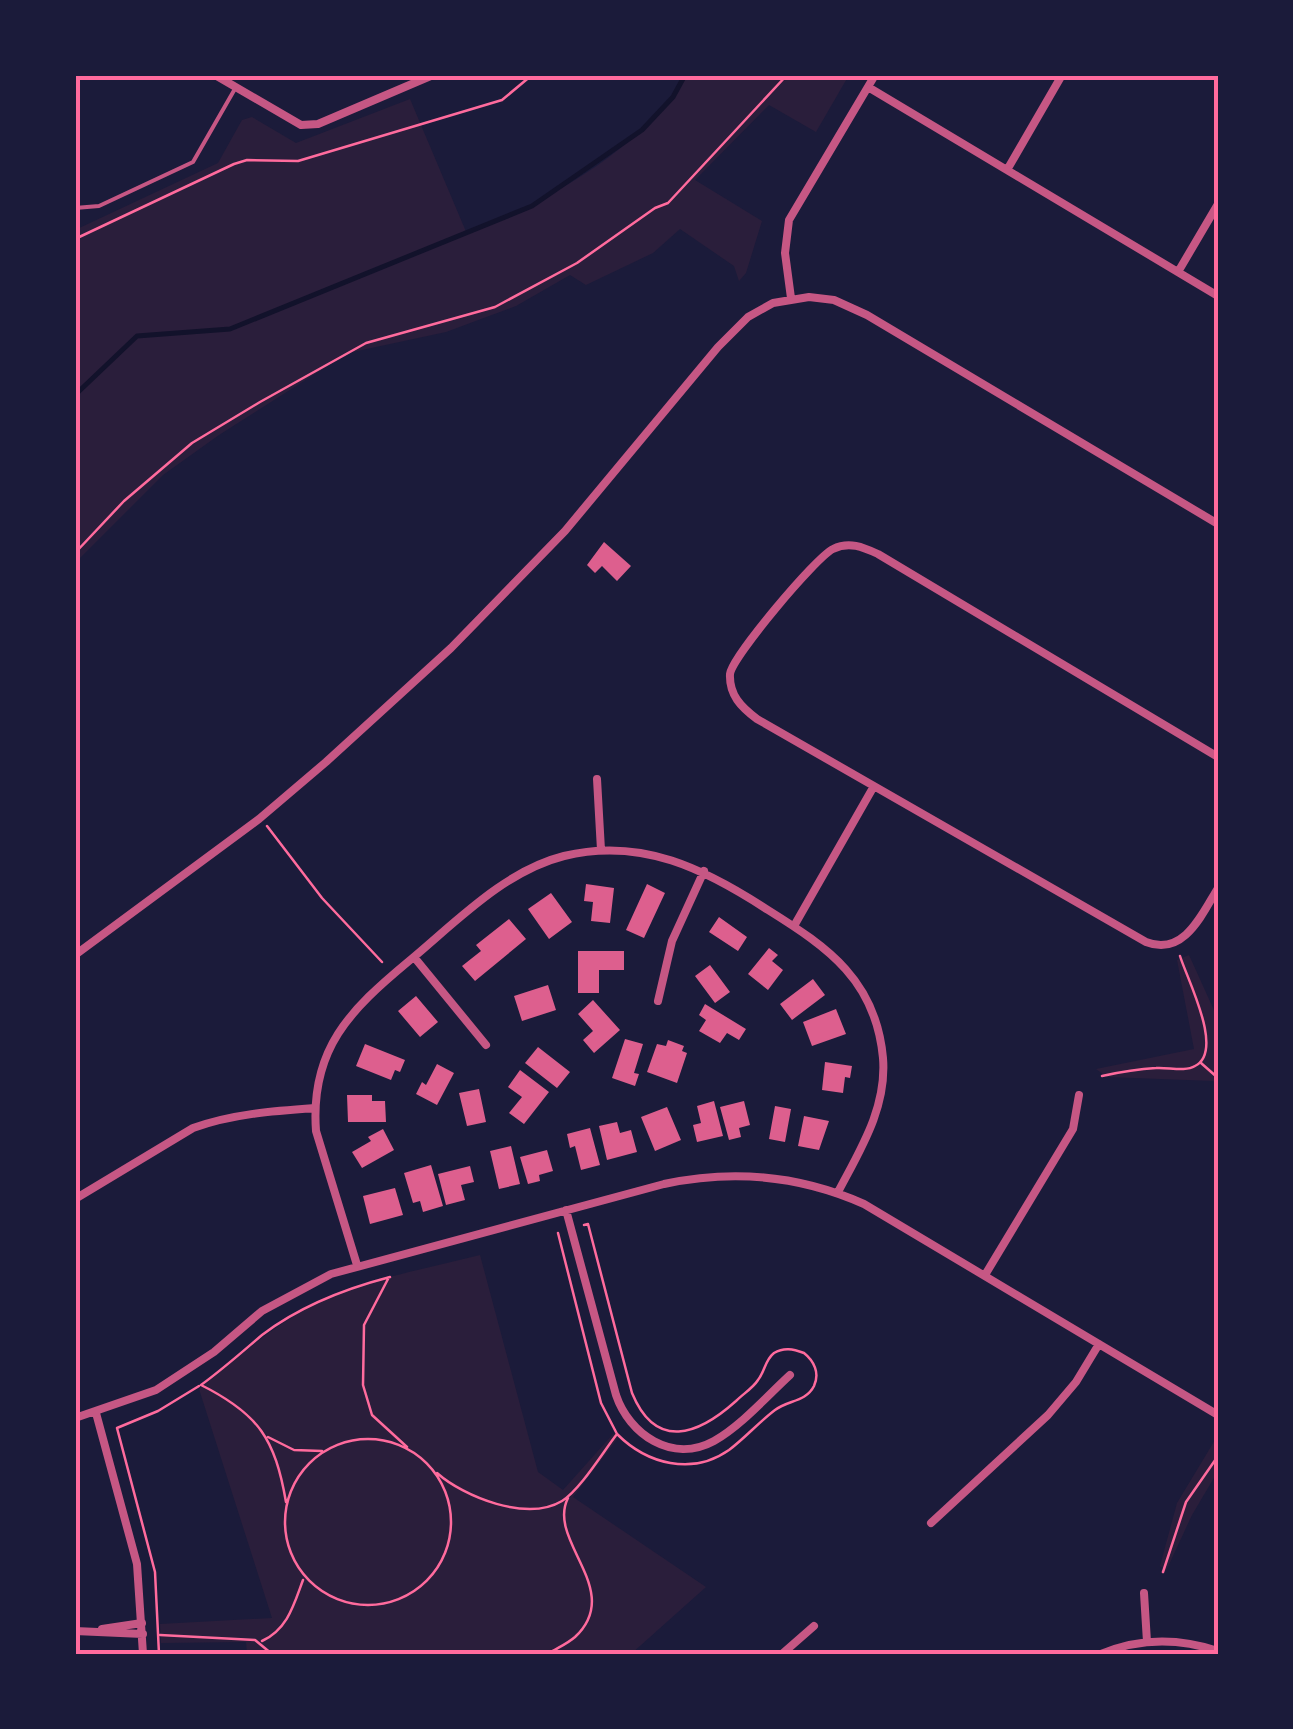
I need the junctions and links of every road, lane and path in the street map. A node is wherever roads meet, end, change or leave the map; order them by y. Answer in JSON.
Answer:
{"nodes":[{"id":1,"x":215,"y":75,"type":"edge"},
{"id":2,"x":433,"y":75,"type":"edge"},
{"id":3,"x":532,"y":75,"type":"edge"},
{"id":4,"x":787,"y":75,"type":"edge"},
{"id":5,"x":875,"y":75,"type":"edge"},
{"id":6,"x":1062,"y":75,"type":"edge"},
{"id":7,"x":236,"y":87,"type":"junction"},
{"id":8,"x":868,"y":87,"type":"junction"},
{"id":9,"x":1007,"y":170,"type":"junction"},
{"id":10,"x":1218,"y":204,"type":"edge"},
{"id":11,"x":75,"y":208,"type":"edge"},
{"id":12,"x":75,"y":238,"type":"edge"},
{"id":13,"x":1178,"y":272,"type":"junction"},
{"id":14,"x":1218,"y":296,"type":"edge"},
{"id":15,"x":790,"y":298,"type":"junction"},
{"id":16,"x":1218,"y":524,"type":"edge"},
{"id":17,"x":75,"y":553,"type":"edge"},
{"id":18,"x":1218,"y":757,"type":"edge"},
{"id":19,"x":598,"y":779,"type":"dead end"},
{"id":20,"x":874,"y":786,"type":"junction"},
{"id":21,"x":261,"y":818,"type":"junction"},
{"id":22,"x":601,"y":850,"type":"junction"},
{"id":23,"x":704,"y":872,"type":"junction"},
{"id":24,"x":1218,"y":888,"type":"edge"},
{"id":25,"x":794,"y":926,"type":"junction"},
{"id":26,"x":75,"y":954,"type":"edge"},
{"id":27,"x":1180,"y":956,"type":"dead end"},
{"id":28,"x":414,"y":957,"type":"junction"},
{"id":29,"x":382,"y":962,"type":"dead end"},
{"id":30,"x":658,"y":1001,"type":"dead end"},
{"id":31,"x":486,"y":1045,"type":"dead end"},
{"id":32,"x":1200,"y":1062,"type":"junction"},
{"id":33,"x":1102,"y":1076,"type":"dead end"},
{"id":34,"x":1218,"y":1078,"type":"edge"},
{"id":35,"x":1079,"y":1095,"type":"dead end"},
{"id":36,"x":314,"y":1108,"type":"junction"},
{"id":37,"x":838,"y":1192,"type":"junction"},
{"id":38,"x":75,"y":1198,"type":"edge"},
{"id":39,"x":566,"y":1210,"type":"junction"},
{"id":40,"x":572,"y":1229,"type":"junction"},
{"id":41,"x":357,"y":1265,"type":"junction"},
{"id":42,"x":985,"y":1275,"type":"junction"},
{"id":43,"x":1100,"y":1344,"type":"junction"},
{"id":44,"x":790,"y":1374,"type":"dead end"},
{"id":45,"x":201,"y":1385,"type":"junction"},
{"id":46,"x":96,"y":1413,"type":"junction"},
{"id":47,"x":1218,"y":1415,"type":"edge"},
{"id":48,"x":75,"y":1418,"type":"edge"},
{"id":49,"x":617,"y":1434,"type":"junction"},
{"id":50,"x":267,"y":1436,"type":"junction"},
{"id":51,"x":325,"y":1450,"type":"junction"},
{"id":52,"x":413,"y":1451,"type":"junction"},
{"id":53,"x":1218,"y":1456,"type":"edge"},
{"id":54,"x":437,"y":1474,"type":"junction"},
{"id":55,"x":571,"y":1492,"type":"junction"},
{"id":56,"x":286,"y":1504,"type":"junction"},
{"id":57,"x":931,"y":1523,"type":"dead end"},
{"id":58,"x":1163,"y":1572,"type":"dead end"},
{"id":59,"x":304,"y":1577,"type":"junction"},
{"id":60,"x":1144,"y":1593,"type":"dead end"},
{"id":61,"x":142,"y":1623,"type":"junction"},
{"id":62,"x":814,"y":1626,"type":"dead end"},
{"id":63,"x":98,"y":1630,"type":"junction"},
{"id":64,"x":75,"y":1631,"type":"edge"},
{"id":65,"x":143,"y":1634,"type":"junction"},
{"id":66,"x":158,"y":1635,"type":"junction"},
{"id":67,"x":261,"y":1642,"type":"junction"},
{"id":68,"x":1147,"y":1642,"type":"junction"},
{"id":69,"x":1218,"y":1651,"type":"edge"},
{"id":70,"x":144,"y":1654,"type":"edge"},
{"id":71,"x":159,"y":1654,"type":"edge"},
{"id":72,"x":272,"y":1654,"type":"edge"},
{"id":73,"x":548,"y":1654,"type":"edge"},
{"id":74,"x":782,"y":1654,"type":"edge"},
{"id":75,"x":1101,"y":1654,"type":"edge"}],
"edges":[{"from":1,"to":7,"type":"street"},
{"from":2,"to":7,"type":"street"},
{"from":3,"to":12,"type":"path"},
{"from":4,"to":17,"type":"path"},
{"from":5,"to":8,"type":"street"},
{"from":6,"to":9,"type":"street"},
{"from":7,"to":11,"type":"lane"},
{"from":8,"to":9,"type":"street"},
{"from":8,"to":15,"type":"street"},
{"from":9,"to":13,"type":"street"},
{"from":10,"to":13,"type":"street"},
{"from":13,"to":14,"type":"street"},
{"from":15,"to":16,"type":"street"},
{"from":15,"to":21,"type":"street"},
{"from":18,"to":20,"type":"street"},
{"from":19,"to":22,"type":"street"},
{"from":20,"to":24,"type":"street"},
{"from":20,"to":25,"type":"street"},
{"from":21,"to":26,"type":"street"},
{"from":21,"to":29,"type":"path"},
{"from":22,"to":23,"type":"street"},
{"from":22,"to":28,"type":"street"},
{"from":23,"to":25,"type":"street"},
{"from":23,"to":30,"type":"street"},
{"from":25,"to":37,"type":"street"},
{"from":27,"to":32,"type":"path"},
{"from":28,"to":31,"type":"street"},
{"from":28,"to":36,"type":"street"},
{"from":32,"to":33,"type":"path"},
{"from":32,"to":34,"type":"path"},
{"from":35,"to":42,"type":"street"},
{"from":36,"to":38,"type":"street"},
{"from":36,"to":41,"type":"street"},
{"from":37,"to":39,"type":"street"},
{"from":37,"to":42,"type":"street"},
{"from":39,"to":40,"type":"street"},
{"from":39,"to":41,"type":"street"},
{"from":40,"to":44,"type":"street"},
{"from":40,"to":49,"type":"path"},
{"from":40,"to":49,"type":"path"},
{"from":41,"to":46,"type":"street"},
{"from":42,"to":43,"type":"street"},
{"from":43,"to":47,"type":"street"},
{"from":43,"to":57,"type":"street"},
{"from":45,"to":50,"type":"path"},
{"from":45,"to":52,"type":"path"},
{"from":45,"to":66,"type":"path"},
{"from":46,"to":48,"type":"street"},
{"from":46,"to":61,"type":"street"},
{"from":49,"to":55,"type":"path"},
{"from":50,"to":51,"type":"path"},
{"from":50,"to":56,"type":"path"},
{"from":51,"to":52,"type":"path"},
{"from":51,"to":56,"type":"path"},
{"from":52,"to":54,"type":"path"},
{"from":53,"to":58,"type":"path"},
{"from":54,"to":55,"type":"path"},
{"from":54,"to":59,"type":"path"},
{"from":55,"to":73,"type":"path"},
{"from":56,"to":59,"type":"path"},
{"from":59,"to":67,"type":"path"},
{"from":60,"to":68,"type":"street"},
{"from":61,"to":63,"type":"street"},
{"from":61,"to":65,"type":"street"},
{"from":62,"to":74,"type":"street"},
{"from":63,"to":64,"type":"street"},
{"from":63,"to":65,"type":"street"},
{"from":65,"to":70,"type":"street"},
{"from":66,"to":67,"type":"path"},
{"from":66,"to":71,"type":"path"},
{"from":67,"to":72,"type":"path"},
{"from":68,"to":69,"type":"street"},
{"from":68,"to":75,"type":"street"}]}
